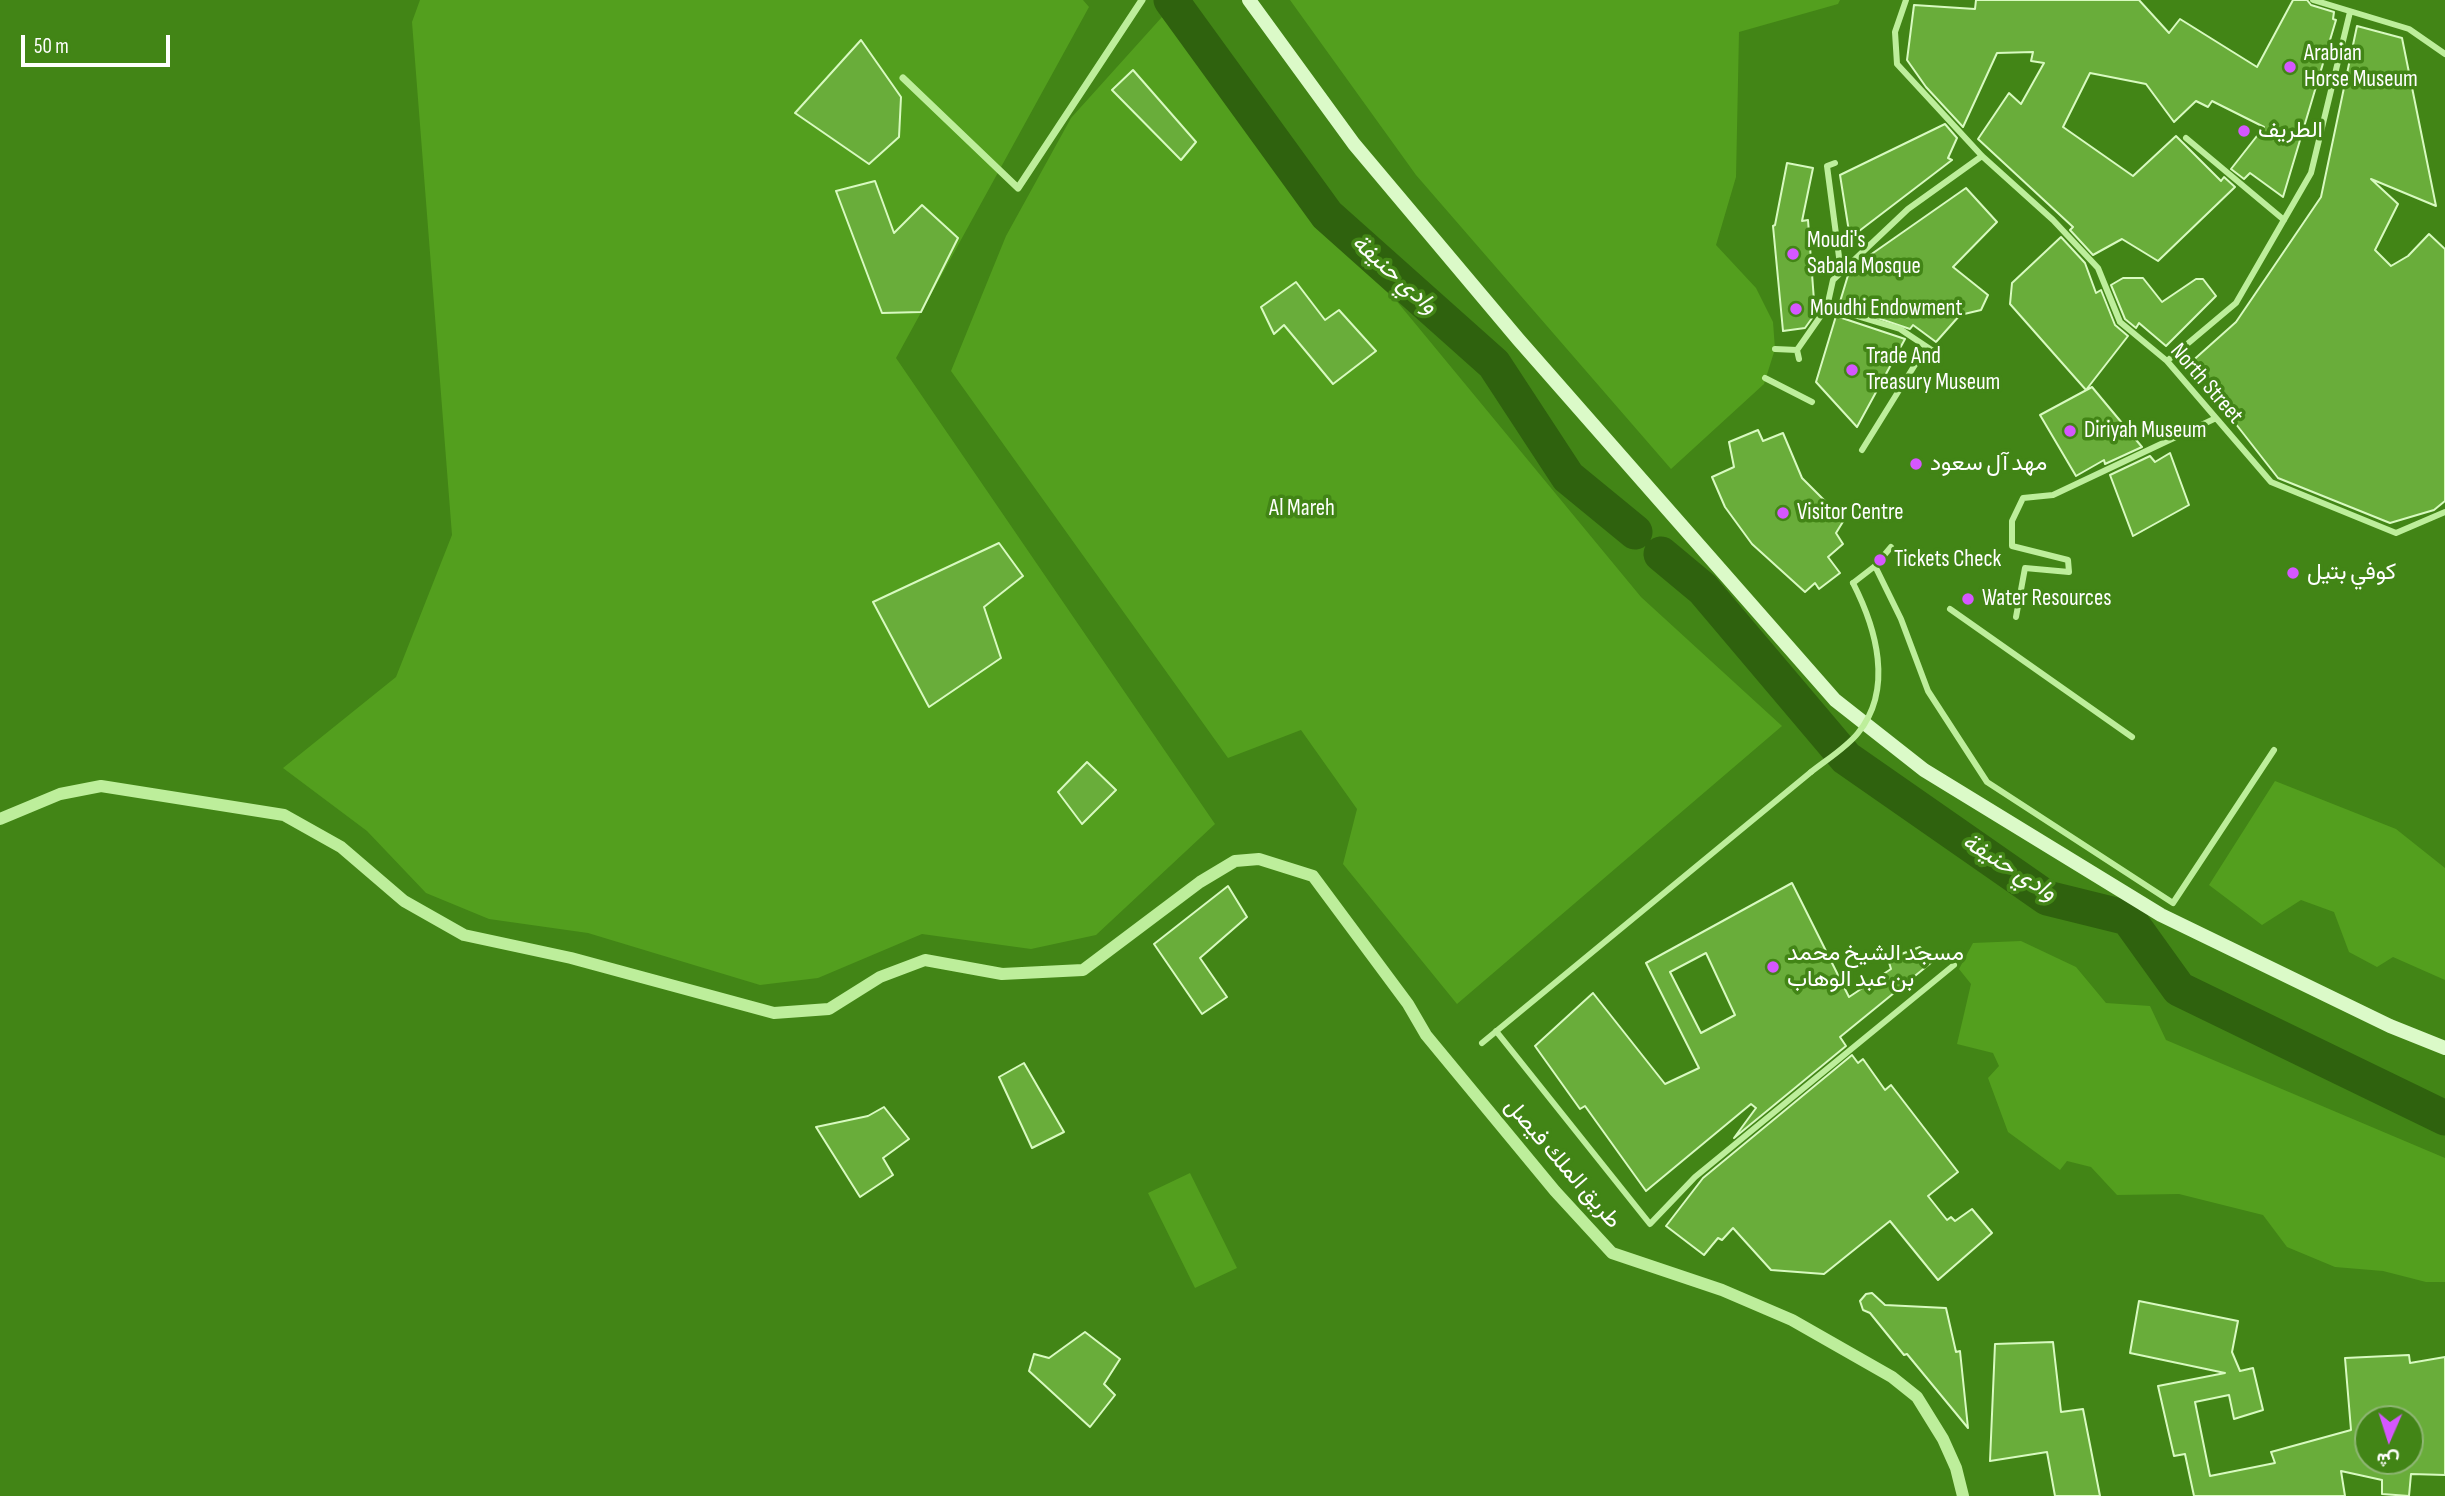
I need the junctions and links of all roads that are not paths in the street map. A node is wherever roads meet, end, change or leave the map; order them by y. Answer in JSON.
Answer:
{"nodes":[{"id":1,"x":1142,"y":0,"type":"edge"},
{"id":2,"x":1249,"y":0,"type":"edge"},
{"id":3,"x":1906,"y":0,"type":"edge"},
{"id":4,"x":2313,"y":0,"type":"edge"},
{"id":5,"x":2350,"y":12,"type":"junction"},
{"id":6,"x":2445,"y":54,"type":"edge"},
{"id":7,"x":904,"y":78,"type":"dead end"},
{"id":8,"x":2186,"y":138,"type":"dead end"},
{"id":9,"x":1982,"y":156,"type":"junction"},
{"id":10,"x":1835,"y":163,"type":"dead end"},
{"id":11,"x":2284,"y":220,"type":"junction"},
{"id":12,"x":1842,"y":272,"type":"junction"},
{"id":13,"x":1827,"y":307,"type":"junction"},
{"id":14,"x":1926,"y":347,"type":"junction"},
{"id":15,"x":1775,"y":349,"type":"dead end"},
{"id":16,"x":1797,"y":350,"type":"junction"},
{"id":17,"x":1933,"y":351,"type":"dead end"},
{"id":18,"x":1800,"y":359,"type":"dead end"},
{"id":19,"x":2167,"y":361,"type":"junction"},
{"id":20,"x":1765,"y":378,"type":"dead end"},
{"id":21,"x":1812,"y":402,"type":"dead end"},
{"id":22,"x":2214,"y":419,"type":"junction"},
{"id":23,"x":1862,"y":450,"type":"dead end"},
{"id":24,"x":2445,"y":512,"type":"edge"},
{"id":25,"x":1891,"y":547,"type":"dead end"},
{"id":26,"x":1875,"y":566,"type":"junction"},
{"id":27,"x":1950,"y":609,"type":"dead end"},
{"id":28,"x":2016,"y":617,"type":"dead end"},
{"id":29,"x":2132,"y":737,"type":"dead end"},
{"id":30,"x":2274,"y":750,"type":"dead end"},
{"id":31,"x":0,"y":819,"type":"edge"},
{"id":32,"x":1954,"y":965,"type":"dead end"},
{"id":33,"x":1496,"y":1031,"type":"junction"},
{"id":34,"x":1482,"y":1042,"type":"dead end"},
{"id":35,"x":2445,"y":1048,"type":"edge"},
{"id":36,"x":1963,"y":1496,"type":"edge"}],
"edges":[{"from":1,"to":7,"type":"street"},
{"from":2,"to":35,"type":"main road"},
{"from":3,"to":9,"type":"street","name":"North Street"},
{"from":4,"to":5,"type":"street"},
{"from":5,"to":6,"type":"street"},
{"from":5,"to":11,"type":"street"},
{"from":8,"to":11,"type":"street"},
{"from":9,"to":12,"type":"street"},
{"from":9,"to":19,"type":"street","name":"North Street"},
{"from":10,"to":12,"type":"street"},
{"from":11,"to":19,"type":"street"},
{"from":12,"to":13,"type":"street"},
{"from":13,"to":14,"type":"street"},
{"from":13,"to":16,"type":"street"},
{"from":14,"to":17,"type":"street"},
{"from":14,"to":23,"type":"street"},
{"from":15,"to":16,"type":"street"},
{"from":16,"to":18,"type":"street"},
{"from":19,"to":22,"type":"street","name":"North Street"},
{"from":20,"to":21,"type":"street"},
{"from":22,"to":24,"type":"street","name":"North Street"},
{"from":22,"to":28,"type":"street"},
{"from":25,"to":26,"type":"street"},
{"from":26,"to":30,"type":"street"},
{"from":26,"to":33,"type":"street","bridge":true},
{"from":27,"to":29,"type":"street"},
{"from":31,"to":36,"type":"street","name":"طريق الملك فيصل"},
{"from":32,"to":33,"type":"street"},
{"from":33,"to":34,"type":"street"}]}
